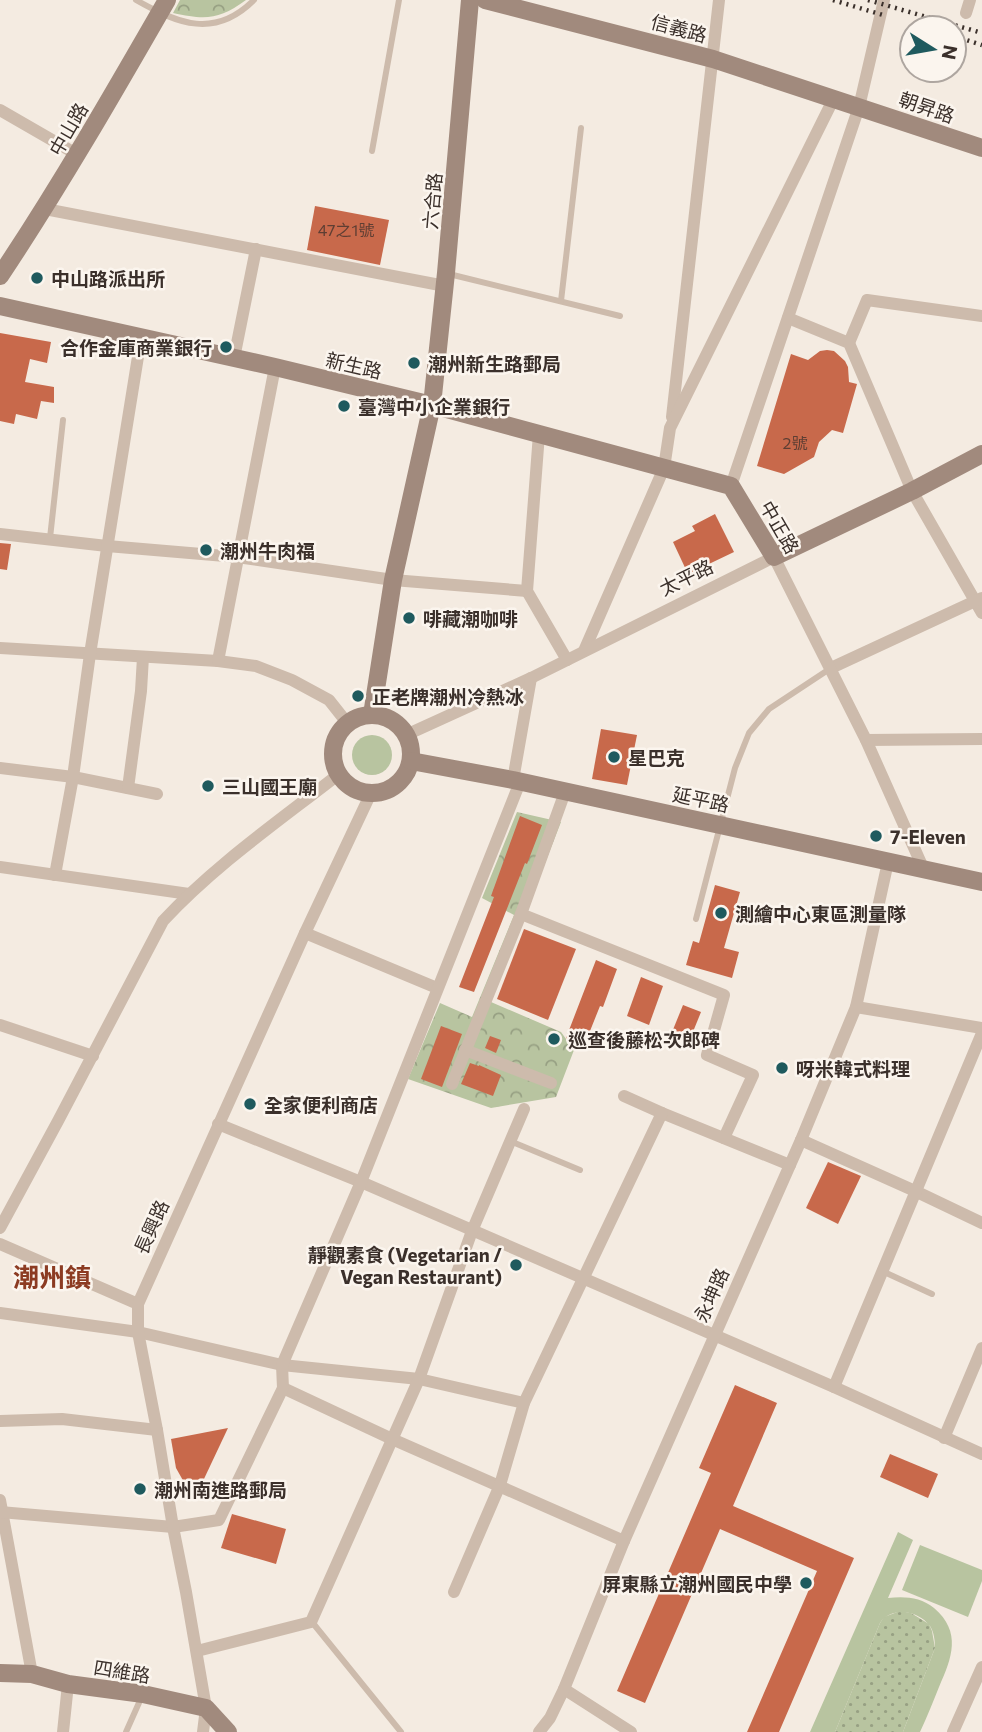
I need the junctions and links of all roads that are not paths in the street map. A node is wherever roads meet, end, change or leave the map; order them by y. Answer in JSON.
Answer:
{"nodes":[{"id":1,"x":136,"y":0,"type":"edge"},
{"id":2,"x":254,"y":0,"type":"edge"},
{"id":3,"x":399,"y":0,"type":"edge"},
{"id":4,"x":470,"y":0,"type":"edge"},
{"id":5,"x":485,"y":0,"type":"edge"},
{"id":6,"x":719,"y":0,"type":"edge"},
{"id":7,"x":884,"y":0,"type":"edge"},
{"id":8,"x":163,"y":7,"type":"edge"},
{"id":9,"x":713,"y":59,"type":"junction"},
{"id":10,"x":834,"y":99,"type":"junction"},
{"id":11,"x":859,"y":107,"type":"junction"},
{"id":12,"x":0,"y":110,"type":"edge"},
{"id":13,"x":581,"y":128,"type":"dead end"},
{"id":14,"x":982,"y":148,"type":"edge"},
{"id":15,"x":372,"y":151,"type":"dead end"},
{"id":16,"x":78,"y":155,"type":"junction"},
{"id":17,"x":45,"y":209,"type":"junction"},
{"id":18,"x":256,"y":249,"type":"junction"},
{"id":19,"x":0,"y":276,"type":"edge"},
{"id":20,"x":445,"y":279,"type":"junction"},
{"id":21,"x":561,"y":301,"type":"junction"},
{"id":22,"x":0,"y":306,"type":"edge"},
{"id":23,"x":620,"y":316,"type":"dead end"},
{"id":24,"x":982,"y":317,"type":"edge"},
{"id":25,"x":788,"y":318,"type":"junction"},
{"id":26,"x":141,"y":338,"type":"junction"},
{"id":27,"x":849,"y":343,"type":"junction"},
{"id":28,"x":234,"y":358,"type":"junction"},
{"id":29,"x":275,"y":367,"type":"junction"},
{"id":30,"x":432,"y":405,"type":"junction"},
{"id":31,"x":63,"y":420,"type":"dead end"},
{"id":32,"x":670,"y":428,"type":"junction"},
{"id":33,"x":538,"y":434,"type":"junction"},
{"id":34,"x":982,"y":454,"type":"edge"},
{"id":35,"x":664,"y":468,"type":"junction"},
{"id":36,"x":731,"y":486,"type":"junction"},
{"id":37,"x":912,"y":491,"type":"junction"},
{"id":38,"x":0,"y":534,"type":"edge"},
{"id":39,"x":51,"y":538,"type":"junction"},
{"id":40,"x":107,"y":546,"type":"junction"},
{"id":41,"x":237,"y":557,"type":"junction"},
{"id":42,"x":774,"y":557,"type":"junction"},
{"id":43,"x":393,"y":580,"type":"junction"},
{"id":44,"x":527,"y":591,"type":"junction"},
{"id":45,"x":980,"y":604,"type":"edge"},
{"id":46,"x":0,"y":648,"type":"edge"},
{"id":47,"x":584,"y":651,"type":"junction"},
{"id":48,"x":90,"y":654,"type":"junction"},
{"id":49,"x":144,"y":657,"type":"junction"},
{"id":50,"x":567,"y":660,"type":"junction"},
{"id":51,"x":218,"y":661,"type":"junction"},
{"id":52,"x":831,"y":668,"type":"junction"},
{"id":53,"x":531,"y":678,"type":"junction"},
{"id":54,"x":372,"y":715,"type":"junction"},
{"id":55,"x":348,"y":723,"type":"junction"},
{"id":56,"x":406,"y":735,"type":"junction"},
{"id":57,"x":982,"y":738,"type":"edge"},
{"id":58,"x":866,"y":740,"type":"junction"},
{"id":59,"x":411,"y":761,"type":"junction"},
{"id":60,"x":0,"y":768,"type":"edge"},
{"id":61,"x":339,"y":774,"type":"junction"},
{"id":62,"x":73,"y":777,"type":"junction"},
{"id":63,"x":516,"y":781,"type":"junction"},
{"id":64,"x":128,"y":788,"type":"junction"},
{"id":65,"x":565,"y":792,"type":"junction"},
{"id":66,"x":371,"y":793,"type":"junction"},
{"id":67,"x":158,"y":794,"type":"dead end"},
{"id":68,"x":720,"y":825,"type":"junction"},
{"id":69,"x":888,"y":862,"type":"junction"},
{"id":70,"x":0,"y":867,"type":"edge"},
{"id":71,"x":924,"y":870,"type":"junction"},
{"id":72,"x":55,"y":875,"type":"junction"},
{"id":73,"x":982,"y":882,"type":"edge"},
{"id":74,"x":188,"y":894,"type":"junction"},
{"id":75,"x":521,"y":914,"type":"junction"},
{"id":76,"x":696,"y":919,"type":"dead end"},
{"id":77,"x":305,"y":933,"type":"junction"},
{"id":78,"x":438,"y":988,"type":"junction"},
{"id":79,"x":856,"y":1007,"type":"junction"},
{"id":80,"x":0,"y":1024,"type":"edge"},
{"id":81,"x":982,"y":1031,"type":"edge"},
{"id":82,"x":466,"y":1050,"type":"junction"},
{"id":83,"x":93,"y":1056,"type":"junction"},
{"id":84,"x":551,"y":1083,"type":"dead end"},
{"id":85,"x":452,"y":1084,"type":"dead end"},
{"id":86,"x":624,"y":1096,"type":"dead end"},
{"id":87,"x":524,"y":1109,"type":"dead end"},
{"id":88,"x":662,"y":1113,"type":"junction"},
{"id":89,"x":218,"y":1124,"type":"junction"},
{"id":90,"x":724,"y":1138,"type":"junction"},
{"id":91,"x":801,"y":1140,"type":"junction"},
{"id":92,"x":510,"y":1141,"type":"junction"},
{"id":93,"x":790,"y":1165,"type":"junction"},
{"id":94,"x":580,"y":1170,"type":"dead end"},
{"id":95,"x":360,"y":1182,"type":"junction"},
{"id":96,"x":915,"y":1191,"type":"junction"},
{"id":97,"x":982,"y":1223,"type":"edge"},
{"id":98,"x":0,"y":1228,"type":"edge"},
{"id":99,"x":472,"y":1231,"type":"junction"},
{"id":100,"x":0,"y":1244,"type":"edge"},
{"id":101,"x":882,"y":1271,"type":"junction"},
{"id":102,"x":583,"y":1278,"type":"junction"},
{"id":103,"x":932,"y":1294,"type":"dead end"},
{"id":104,"x":138,"y":1304,"type":"junction"},
{"id":105,"x":0,"y":1313,"type":"edge"},
{"id":106,"x":138,"y":1332,"type":"junction"},
{"id":107,"x":714,"y":1335,"type":"junction"},
{"id":108,"x":982,"y":1348,"type":"edge"},
{"id":109,"x":282,"y":1365,"type":"junction"},
{"id":110,"x":419,"y":1379,"type":"junction"},
{"id":111,"x":834,"y":1387,"type":"junction"},
{"id":112,"x":283,"y":1388,"type":"junction"},
{"id":113,"x":524,"y":1403,"type":"junction"},
{"id":114,"x":0,"y":1421,"type":"edge"},
{"id":115,"x":157,"y":1430,"type":"junction"},
{"id":116,"x":944,"y":1438,"type":"junction"},
{"id":117,"x":392,"y":1439,"type":"junction"},
{"id":118,"x":982,"y":1454,"type":"edge"},
{"id":119,"x":500,"y":1485,"type":"junction"},
{"id":120,"x":1,"y":1508,"type":"edge"},
{"id":121,"x":173,"y":1527,"type":"junction"},
{"id":122,"x":624,"y":1541,"type":"junction"},
{"id":123,"x":454,"y":1592,"type":"dead end"},
{"id":124,"x":311,"y":1622,"type":"junction"},
{"id":125,"x":197,"y":1651,"type":"junction"},
{"id":126,"x":982,"y":1667,"type":"edge"},
{"id":127,"x":0,"y":1672,"type":"edge"},
{"id":128,"x":32,"y":1674,"type":"junction"},
{"id":129,"x":68,"y":1684,"type":"junction"},
{"id":130,"x":564,"y":1689,"type":"junction"},
{"id":131,"x":977,"y":1692,"type":"edge"},
{"id":132,"x":143,"y":1694,"type":"junction"},
{"id":133,"x":206,"y":1708,"type":"junction"},
{"id":134,"x":63,"y":1732,"type":"edge"},
{"id":135,"x":126,"y":1732,"type":"edge"},
{"id":136,"x":203,"y":1732,"type":"edge"},
{"id":137,"x":228,"y":1732,"type":"edge"},
{"id":138,"x":401,"y":1732,"type":"edge"},
{"id":139,"x":539,"y":1732,"type":"edge"},
{"id":140,"x":631,"y":1732,"type":"edge"},
{"id":141,"x":953,"y":1732,"type":"edge"}],
"edges":[{"from":1,"to":8,"type":"lane"},
{"from":2,"to":8,"type":"lane"},
{"from":3,"to":15,"type":"lane"},
{"from":4,"to":20,"type":"main road","name":"六合路"},
{"from":5,"to":9,"type":"main road","name":"信義路"},
{"from":6,"to":9,"type":"street"},
{"from":7,"to":11,"type":"street"},
{"from":8,"to":16,"type":"main road","name":"中山路"},
{"from":9,"to":10,"type":"main road","name":"信義路"},
{"from":9,"to":32,"type":"street"},
{"from":10,"to":11,"type":"main road","name":"信義路"},
{"from":10,"to":32,"type":"street"},
{"from":11,"to":14,"type":"main road","name":"朝昇路"},
{"from":11,"to":25,"type":"street"},
{"from":12,"to":16,"type":"street"},
{"from":13,"to":21,"type":"lane"},
{"from":16,"to":17,"type":"main road","name":"中山路"},
{"from":17,"to":18,"type":"street"},
{"from":17,"to":19,"type":"main road","name":"中山路"},
{"from":18,"to":20,"type":"street"},
{"from":18,"to":28,"type":"street"},
{"from":20,"to":21,"type":"lane"},
{"from":20,"to":30,"type":"main road","name":"六合路"},
{"from":21,"to":23,"type":"lane"},
{"from":22,"to":26,"type":"main road","name":"新生路"},
{"from":24,"to":27,"type":"street"},
{"from":25,"to":27,"type":"street"},
{"from":25,"to":36,"type":"street"},
{"from":26,"to":28,"type":"main road","name":"新生路"},
{"from":26,"to":40,"type":"street"},
{"from":27,"to":37,"type":"street"},
{"from":28,"to":29,"type":"main road","name":"新生路"},
{"from":29,"to":30,"type":"main road","name":"新生路"},
{"from":29,"to":41,"type":"street"},
{"from":30,"to":33,"type":"main road"},
{"from":30,"to":43,"type":"main road"},
{"from":31,"to":39,"type":"lane"},
{"from":32,"to":35,"type":"street"},
{"from":33,"to":35,"type":"main road"},
{"from":33,"to":44,"type":"street"},
{"from":34,"to":37,"type":"main road","name":"太平路"},
{"from":35,"to":36,"type":"main road"},
{"from":35,"to":47,"type":"street"},
{"from":36,"to":42,"type":"main road","name":"中正路"},
{"from":37,"to":42,"type":"main road","name":"太平路"},
{"from":37,"to":45,"type":"street"},
{"from":38,"to":39,"type":"street"},
{"from":39,"to":40,"type":"street"},
{"from":40,"to":41,"type":"street"},
{"from":40,"to":48,"type":"street"},
{"from":41,"to":43,"type":"street"},
{"from":41,"to":51,"type":"street"},
{"from":42,"to":47,"type":"street","name":"太平路"},
{"from":42,"to":52,"type":"street","name":"中正路"},
{"from":43,"to":44,"type":"street"},
{"from":43,"to":54,"type":"main road"},
{"from":44,"to":50,"type":"street"},
{"from":45,"to":52,"type":"street"},
{"from":46,"to":48,"type":"street"},
{"from":47,"to":50,"type":"street","name":"太平路"},
{"from":48,"to":49,"type":"street"},
{"from":48,"to":62,"type":"street"},
{"from":49,"to":51,"type":"street"},
{"from":49,"to":64,"type":"street"},
{"from":50,"to":53,"type":"street","name":"太平路"},
{"from":51,"to":55,"type":"street"},
{"from":52,"to":58,"type":"street","name":"中正路"},
{"from":52,"to":68,"type":"lane"},
{"from":53,"to":56,"type":"street","name":"太平路"},
{"from":53,"to":63,"type":"street"},
{"from":54,"to":55,"type":"main road"},
{"from":54,"to":56,"type":"main road"},
{"from":55,"to":61,"type":"main road"},
{"from":56,"to":59,"type":"main road"},
{"from":57,"to":58,"type":"street"},
{"from":58,"to":71,"type":"street","name":"中正路"},
{"from":59,"to":63,"type":"main road","name":"延平路"},
{"from":59,"to":66,"type":"main road"},
{"from":60,"to":62,"type":"street"},
{"from":61,"to":66,"type":"main road"},
{"from":61,"to":74,"type":"street"},
{"from":62,"to":64,"type":"street"},
{"from":62,"to":72,"type":"street"},
{"from":63,"to":65,"type":"main road","name":"延平路"},
{"from":63,"to":78,"type":"street"},
{"from":64,"to":67,"type":"street"},
{"from":65,"to":68,"type":"main road","name":"延平路"},
{"from":65,"to":75,"type":"street"},
{"from":66,"to":77,"type":"street","name":"長興路"},
{"from":68,"to":69,"type":"main road","name":"延平路"},
{"from":68,"to":76,"type":"lane"},
{"from":69,"to":71,"type":"main road","name":"延平路"},
{"from":69,"to":79,"type":"street","name":"永坤路"},
{"from":70,"to":72,"type":"street"},
{"from":71,"to":73,"type":"main road","name":"延平路"},
{"from":72,"to":74,"type":"street"},
{"from":74,"to":83,"type":"street"},
{"from":75,"to":82,"type":"street"},
{"from":75,"to":90,"type":"street"},
{"from":77,"to":78,"type":"street"},
{"from":77,"to":89,"type":"street","name":"長興路"},
{"from":78,"to":95,"type":"street"},
{"from":79,"to":81,"type":"street"},
{"from":79,"to":91,"type":"street","name":"永坤路"},
{"from":80,"to":83,"type":"street"},
{"from":81,"to":96,"type":"street"},
{"from":82,"to":84,"type":"street"},
{"from":82,"to":85,"type":"street"},
{"from":83,"to":98,"type":"street"},
{"from":86,"to":88,"type":"street"},
{"from":87,"to":92,"type":"street"},
{"from":88,"to":90,"type":"street"},
{"from":88,"to":102,"type":"street"},
{"from":89,"to":95,"type":"street"},
{"from":89,"to":104,"type":"street","name":"長興路"},
{"from":90,"to":93,"type":"street"},
{"from":91,"to":93,"type":"street","name":"永坤路"},
{"from":91,"to":96,"type":"street"},
{"from":92,"to":94,"type":"lane"},
{"from":92,"to":99,"type":"street"},
{"from":93,"to":107,"type":"street","name":"永坤路"},
{"from":95,"to":99,"type":"street"},
{"from":95,"to":109,"type":"street"},
{"from":96,"to":97,"type":"street"},
{"from":96,"to":101,"type":"street"},
{"from":99,"to":102,"type":"street"},
{"from":99,"to":110,"type":"street"},
{"from":100,"to":104,"type":"street"},
{"from":101,"to":103,"type":"lane"},
{"from":101,"to":111,"type":"street"},
{"from":102,"to":107,"type":"street"},
{"from":102,"to":113,"type":"street"},
{"from":104,"to":106,"type":"street","name":"長興路"},
{"from":105,"to":106,"type":"street"},
{"from":106,"to":109,"type":"street"},
{"from":106,"to":115,"type":"street","name":"長興路"},
{"from":107,"to":111,"type":"street"},
{"from":107,"to":122,"type":"street","name":"永坤路"},
{"from":108,"to":116,"type":"street"},
{"from":109,"to":110,"type":"street"},
{"from":109,"to":112,"type":"street"},
{"from":110,"to":113,"type":"street"},
{"from":110,"to":117,"type":"street"},
{"from":111,"to":116,"type":"street"},
{"from":112,"to":117,"type":"street"},
{"from":112,"to":121,"type":"street"},
{"from":113,"to":119,"type":"street"},
{"from":114,"to":115,"type":"street"},
{"from":115,"to":121,"type":"street","name":"長興路"},
{"from":116,"to":118,"type":"street"},
{"from":117,"to":119,"type":"street"},
{"from":117,"to":124,"type":"street"},
{"from":119,"to":122,"type":"street"},
{"from":119,"to":123,"type":"street"},
{"from":120,"to":121,"type":"street"},
{"from":120,"to":128,"type":"street"},
{"from":121,"to":125,"type":"street","name":"長興路"},
{"from":122,"to":130,"type":"street","name":"永坤路"},
{"from":124,"to":125,"type":"street"},
{"from":124,"to":138,"type":"lane"},
{"from":125,"to":133,"type":"street","name":"長興路"},
{"from":126,"to":131,"type":"street"},
{"from":127,"to":128,"type":"main road","name":"四維路"},
{"from":128,"to":129,"type":"main road","name":"四維路"},
{"from":129,"to":132,"type":"main road","name":"四維路"},
{"from":129,"to":134,"type":"street"},
{"from":130,"to":139,"type":"street","name":"永坤路"},
{"from":130,"to":140,"type":"street"},
{"from":131,"to":141,"type":"street"},
{"from":132,"to":133,"type":"main road","name":"四維路"},
{"from":132,"to":135,"type":"lane"},
{"from":133,"to":136,"type":"street","name":"長興路"},
{"from":133,"to":137,"type":"main road"}]}
